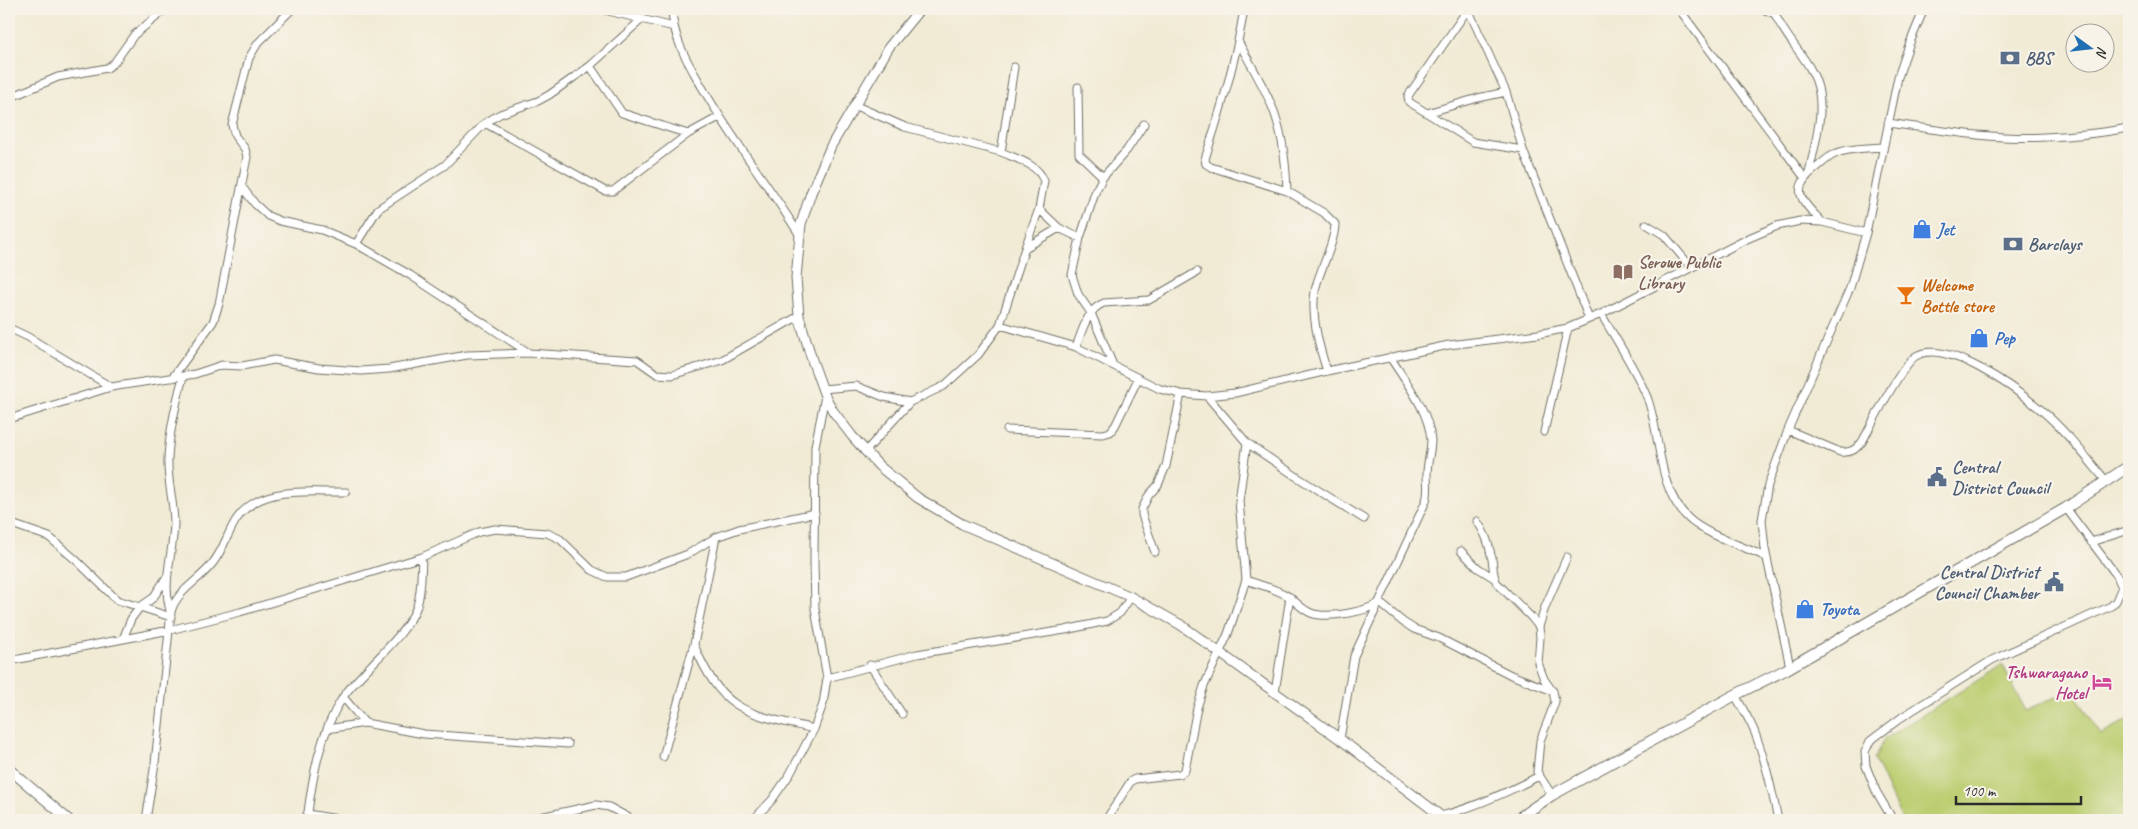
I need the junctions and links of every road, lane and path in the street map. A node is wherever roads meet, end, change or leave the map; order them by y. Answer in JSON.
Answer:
{"nodes":[{"id":1,"x":166,"y":9,"type":"edge"},
{"id":2,"x":292,"y":9,"type":"edge"},
{"id":3,"x":600,"y":9,"type":"edge"},
{"id":4,"x":672,"y":9,"type":"edge"},
{"id":5,"x":920,"y":9,"type":"edge"},
{"id":6,"x":1244,"y":9,"type":"edge"},
{"id":7,"x":1468,"y":9,"type":"edge"},
{"id":8,"x":1679,"y":9,"type":"edge"},
{"id":9,"x":1764,"y":9,"type":"edge"},
{"id":10,"x":1924,"y":9,"type":"edge"},
{"id":11,"x":1776,"y":11,"type":"edge"},
{"id":12,"x":641,"y":20,"type":"junction"},
{"id":13,"x":674,"y":27,"type":"junction"},
{"id":14,"x":1239,"y":42,"type":"junction"},
{"id":15,"x":590,"y":66,"type":"junction"},
{"id":16,"x":1014,"y":67,"type":"dead end"},
{"id":17,"x":1078,"y":87,"type":"dead end"},
{"id":18,"x":1506,"y":92,"type":"junction"},
{"id":19,"x":9,"y":98,"type":"edge"},
{"id":20,"x":854,"y":105,"type":"junction"},
{"id":21,"x":1427,"y":113,"type":"junction"},
{"id":22,"x":719,"y":117,"type":"junction"},
{"id":23,"x":485,"y":123,"type":"junction"},
{"id":24,"x":1144,"y":124,"type":"dead end"},
{"id":25,"x":1888,"y":124,"type":"junction"},
{"id":26,"x":2129,"y":128,"type":"edge"},
{"id":27,"x":688,"y":134,"type":"junction"},
{"id":28,"x":1883,"y":147,"type":"junction"},
{"id":29,"x":1523,"y":150,"type":"junction"},
{"id":30,"x":1002,"y":152,"type":"junction"},
{"id":31,"x":1806,"y":176,"type":"junction"},
{"id":32,"x":1103,"y":177,"type":"junction"},
{"id":33,"x":242,"y":187,"type":"junction"},
{"id":34,"x":1287,"y":191,"type":"junction"},
{"id":35,"x":1039,"y":208,"type":"junction"},
{"id":36,"x":1822,"y":222,"type":"junction"},
{"id":37,"x":1646,"y":224,"type":"dead end"},
{"id":38,"x":1059,"y":228,"type":"junction"},
{"id":39,"x":1866,"y":232,"type":"junction"},
{"id":40,"x":799,"y":234,"type":"junction"},
{"id":41,"x":1080,"y":238,"type":"junction"},
{"id":42,"x":356,"y":244,"type":"junction"},
{"id":43,"x":1025,"y":248,"type":"junction"},
{"id":44,"x":1691,"y":267,"type":"junction"},
{"id":45,"x":1197,"y":272,"type":"dead end"},
{"id":46,"x":1091,"y":313,"type":"junction"},
{"id":47,"x":1601,"y":314,"type":"junction"},
{"id":48,"x":800,"y":316,"type":"junction"},
{"id":49,"x":1589,"y":319,"type":"junction"},
{"id":50,"x":1000,"y":325,"type":"junction"},
{"id":51,"x":9,"y":328,"type":"edge"},
{"id":52,"x":1568,"y":328,"type":"junction"},
{"id":53,"x":1076,"y":348,"type":"junction"},
{"id":54,"x":529,"y":353,"type":"junction"},
{"id":55,"x":1390,"y":357,"type":"junction"},
{"id":56,"x":1113,"y":364,"type":"junction"},
{"id":57,"x":1327,"y":371,"type":"junction"},
{"id":58,"x":183,"y":377,"type":"junction"},
{"id":59,"x":172,"y":378,"type":"junction"},
{"id":60,"x":1138,"y":379,"type":"junction"},
{"id":61,"x":111,"y":388,"type":"junction"},
{"id":62,"x":824,"y":392,"type":"junction"},
{"id":63,"x":1181,"y":394,"type":"junction"},
{"id":64,"x":1206,"y":396,"type":"junction"},
{"id":65,"x":910,"y":402,"type":"junction"},
{"id":66,"x":9,"y":419,"type":"edge"},
{"id":67,"x":1006,"y":430,"type":"dead end"},
{"id":68,"x":1788,"y":430,"type":"junction"},
{"id":69,"x":1544,"y":432,"type":"dead end"},
{"id":70,"x":1247,"y":443,"type":"junction"},
{"id":71,"x":865,"y":452,"type":"junction"},
{"id":72,"x":2129,"y":466,"type":"edge"},
{"id":73,"x":2107,"y":482,"type":"junction"},
{"id":74,"x":346,"y":492,"type":"dead end"},
{"id":75,"x":2066,"y":508,"type":"junction"},
{"id":76,"x":815,"y":513,"type":"junction"},
{"id":77,"x":1364,"y":519,"type":"dead end"},
{"id":78,"x":1477,"y":521,"type":"dead end"},
{"id":79,"x":9,"y":523,"type":"edge"},
{"id":80,"x":2129,"y":530,"type":"edge"},
{"id":81,"x":716,"y":537,"type":"junction"},
{"id":82,"x":2091,"y":542,"type":"junction"},
{"id":83,"x":1155,"y":552,"type":"dead end"},
{"id":84,"x":1461,"y":552,"type":"dead end"},
{"id":85,"x":422,"y":557,"type":"junction"},
{"id":86,"x":1567,"y":557,"type":"dead end"},
{"id":87,"x":1766,"y":557,"type":"junction"},
{"id":88,"x":166,"y":577,"type":"junction"},
{"id":89,"x":1494,"y":578,"type":"junction"},
{"id":90,"x":1246,"y":580,"type":"junction"},
{"id":91,"x":1131,"y":597,"type":"junction"},
{"id":92,"x":1290,"y":597,"type":"junction"},
{"id":93,"x":1380,"y":603,"type":"junction"},
{"id":94,"x":140,"y":607,"type":"junction"},
{"id":95,"x":171,"y":614,"type":"junction"},
{"id":96,"x":1539,"y":627,"type":"junction"},
{"id":97,"x":170,"y":630,"type":"junction"},
{"id":98,"x":123,"y":639,"type":"junction"},
{"id":99,"x":694,"y":644,"type":"junction"},
{"id":100,"x":1220,"y":651,"type":"junction"},
{"id":101,"x":9,"y":662,"type":"edge"},
{"id":102,"x":870,"y":665,"type":"junction"},
{"id":103,"x":1790,"y":668,"type":"junction"},
{"id":104,"x":827,"y":678,"type":"junction"},
{"id":105,"x":1553,"y":691,"type":"junction"},
{"id":106,"x":1275,"y":692,"type":"junction"},
{"id":107,"x":1735,"y":695,"type":"junction"},
{"id":108,"x":343,"y":698,"type":"junction"},
{"id":109,"x":902,"y":714,"type":"dead end"},
{"id":110,"x":365,"y":723,"type":"junction"},
{"id":111,"x":328,"y":729,"type":"junction"},
{"id":112,"x":814,"y":729,"type":"junction"},
{"id":113,"x":1340,"y":739,"type":"junction"},
{"id":114,"x":568,"y":744,"type":"dead end"},
{"id":115,"x":663,"y":758,"type":"dead end"},
{"id":116,"x":9,"y":769,"type":"edge"},
{"id":117,"x":1539,"y":776,"type":"junction"},
{"id":118,"x":1552,"y":795,"type":"junction"},
{"id":119,"x":307,"y":817,"type":"edge"},
{"id":120,"x":1444,"y":818,"type":"edge"},
{"id":121,"x":69,"y":820,"type":"edge"},
{"id":122,"x":146,"y":820,"type":"edge"},
{"id":123,"x":344,"y":820,"type":"edge"},
{"id":124,"x":535,"y":820,"type":"edge"},
{"id":125,"x":633,"y":820,"type":"edge"},
{"id":126,"x":753,"y":820,"type":"edge"},
{"id":127,"x":1106,"y":820,"type":"edge"},
{"id":128,"x":1516,"y":820,"type":"edge"},
{"id":129,"x":1778,"y":820,"type":"edge"},
{"id":130,"x":1893,"y":820,"type":"edge"}],
"edges":[{"from":1,"to":19,"type":"street"},
{"from":2,"to":33,"type":"street"},
{"from":3,"to":12,"type":"street"},
{"from":4,"to":13,"type":"street"},
{"from":5,"to":20,"type":"street"},
{"from":6,"to":14,"type":"street"},
{"from":7,"to":18,"type":"street"},
{"from":7,"to":21,"type":"street"},
{"from":8,"to":31,"type":"street"},
{"from":9,"to":11,"type":"street"},
{"from":10,"to":25,"type":"street"},
{"from":11,"to":31,"type":"street"},
{"from":12,"to":13,"type":"street"},
{"from":12,"to":15,"type":"street"},
{"from":13,"to":22,"type":"street"},
{"from":14,"to":34,"type":"street"},
{"from":14,"to":34,"type":"street"},
{"from":15,"to":23,"type":"street"},
{"from":15,"to":27,"type":"street"},
{"from":16,"to":30,"type":"street"},
{"from":17,"to":32,"type":"street"},
{"from":18,"to":21,"type":"street"},
{"from":18,"to":29,"type":"street"},
{"from":20,"to":30,"type":"street"},
{"from":20,"to":40,"type":"street"},
{"from":21,"to":29,"type":"street"},
{"from":22,"to":27,"type":"street"},
{"from":22,"to":40,"type":"street"},
{"from":23,"to":27,"type":"street"},
{"from":23,"to":42,"type":"street"},
{"from":24,"to":32,"type":"street"},
{"from":25,"to":26,"type":"street"},
{"from":25,"to":28,"type":"street"},
{"from":28,"to":31,"type":"street"},
{"from":28,"to":39,"type":"street"},
{"from":29,"to":49,"type":"street"},
{"from":30,"to":35,"type":"street"},
{"from":31,"to":36,"type":"street"},
{"from":32,"to":41,"type":"street"},
{"from":33,"to":42,"type":"street"},
{"from":33,"to":59,"type":"street"},
{"from":34,"to":57,"type":"street"},
{"from":35,"to":38,"type":"street"},
{"from":35,"to":43,"type":"street"},
{"from":36,"to":39,"type":"street"},
{"from":36,"to":44,"type":"street"},
{"from":37,"to":44,"type":"street"},
{"from":38,"to":41,"type":"street"},
{"from":38,"to":43,"type":"street"},
{"from":39,"to":68,"type":"street"},
{"from":40,"to":48,"type":"street"},
{"from":41,"to":46,"type":"street"},
{"from":42,"to":54,"type":"street"},
{"from":43,"to":50,"type":"street"},
{"from":44,"to":47,"type":"street"},
{"from":45,"to":46,"type":"street"},
{"from":46,"to":53,"type":"street"},
{"from":46,"to":56,"type":"street"},
{"from":47,"to":49,"type":"street"},
{"from":47,"to":87,"type":"street"},
{"from":48,"to":54,"type":"street"},
{"from":48,"to":62,"type":"street"},
{"from":49,"to":52,"type":"street"},
{"from":50,"to":53,"type":"street"},
{"from":50,"to":65,"type":"street"},
{"from":51,"to":61,"type":"street"},
{"from":52,"to":55,"type":"street"},
{"from":52,"to":69,"type":"street"},
{"from":53,"to":56,"type":"street"},
{"from":54,"to":58,"type":"street"},
{"from":55,"to":57,"type":"street"},
{"from":55,"to":93,"type":"street"},
{"from":56,"to":60,"type":"street"},
{"from":57,"to":64,"type":"street"},
{"from":58,"to":59,"type":"street"},
{"from":58,"to":88,"type":"street"},
{"from":59,"to":61,"type":"street"},
{"from":60,"to":63,"type":"street"},
{"from":60,"to":67,"type":"street"},
{"from":61,"to":66,"type":"street"},
{"from":62,"to":65,"type":"street"},
{"from":62,"to":71,"type":"street"},
{"from":62,"to":76,"type":"street"},
{"from":63,"to":64,"type":"street"},
{"from":63,"to":83,"type":"street"},
{"from":64,"to":70,"type":"street"},
{"from":65,"to":71,"type":"street"},
{"from":68,"to":73,"type":"street"},
{"from":68,"to":87,"type":"street"},
{"from":70,"to":77,"type":"street"},
{"from":70,"to":90,"type":"street"},
{"from":71,"to":91,"type":"street"},
{"from":72,"to":73,"type":"main road"},
{"from":73,"to":75,"type":"main road"},
{"from":74,"to":95,"type":"street"},
{"from":75,"to":82,"type":"street"},
{"from":75,"to":103,"type":"main road"},
{"from":76,"to":81,"type":"street"},
{"from":76,"to":104,"type":"street"},
{"from":78,"to":89,"type":"street"},
{"from":79,"to":94,"type":"street"},
{"from":80,"to":82,"type":"street"},
{"from":81,"to":85,"type":"street"},
{"from":81,"to":99,"type":"street"},
{"from":82,"to":130,"type":"street"},
{"from":84,"to":89,"type":"street"},
{"from":85,"to":97,"type":"street"},
{"from":85,"to":108,"type":"street"},
{"from":86,"to":96,"type":"street"},
{"from":87,"to":103,"type":"street"},
{"from":88,"to":94,"type":"street"},
{"from":88,"to":95,"type":"street"},
{"from":89,"to":96,"type":"street"},
{"from":90,"to":92,"type":"street"},
{"from":90,"to":100,"type":"street"},
{"from":91,"to":100,"type":"street"},
{"from":91,"to":102,"type":"street"},
{"from":92,"to":93,"type":"street"},
{"from":92,"to":106,"type":"street"},
{"from":93,"to":105,"type":"street"},
{"from":93,"to":113,"type":"street"},
{"from":94,"to":95,"type":"street"},
{"from":94,"to":98,"type":"street"},
{"from":95,"to":97,"type":"street"},
{"from":96,"to":105,"type":"street"},
{"from":97,"to":98,"type":"street"},
{"from":97,"to":122,"type":"street"},
{"from":98,"to":101,"type":"street"},
{"from":99,"to":112,"type":"street"},
{"from":99,"to":115,"type":"street"},
{"from":100,"to":106,"type":"street"},
{"from":100,"to":127,"type":"street"},
{"from":102,"to":104,"type":"street"},
{"from":102,"to":109,"type":"street"},
{"from":103,"to":107,"type":"main road"},
{"from":104,"to":112,"type":"street"},
{"from":105,"to":117,"type":"street"},
{"from":106,"to":113,"type":"street"},
{"from":107,"to":118,"type":"main road"},
{"from":107,"to":129,"type":"street"},
{"from":108,"to":110,"type":"street"},
{"from":108,"to":111,"type":"street"},
{"from":110,"to":111,"type":"street"},
{"from":110,"to":114,"type":"street"},
{"from":111,"to":119,"type":"street"},
{"from":112,"to":126,"type":"street"},
{"from":113,"to":120,"type":"street"},
{"from":116,"to":121,"type":"street"},
{"from":117,"to":118,"type":"street"},
{"from":117,"to":120,"type":"street"},
{"from":118,"to":128,"type":"main road"},
{"from":119,"to":123,"type":"street"},
{"from":124,"to":125,"type":"street"}]}
